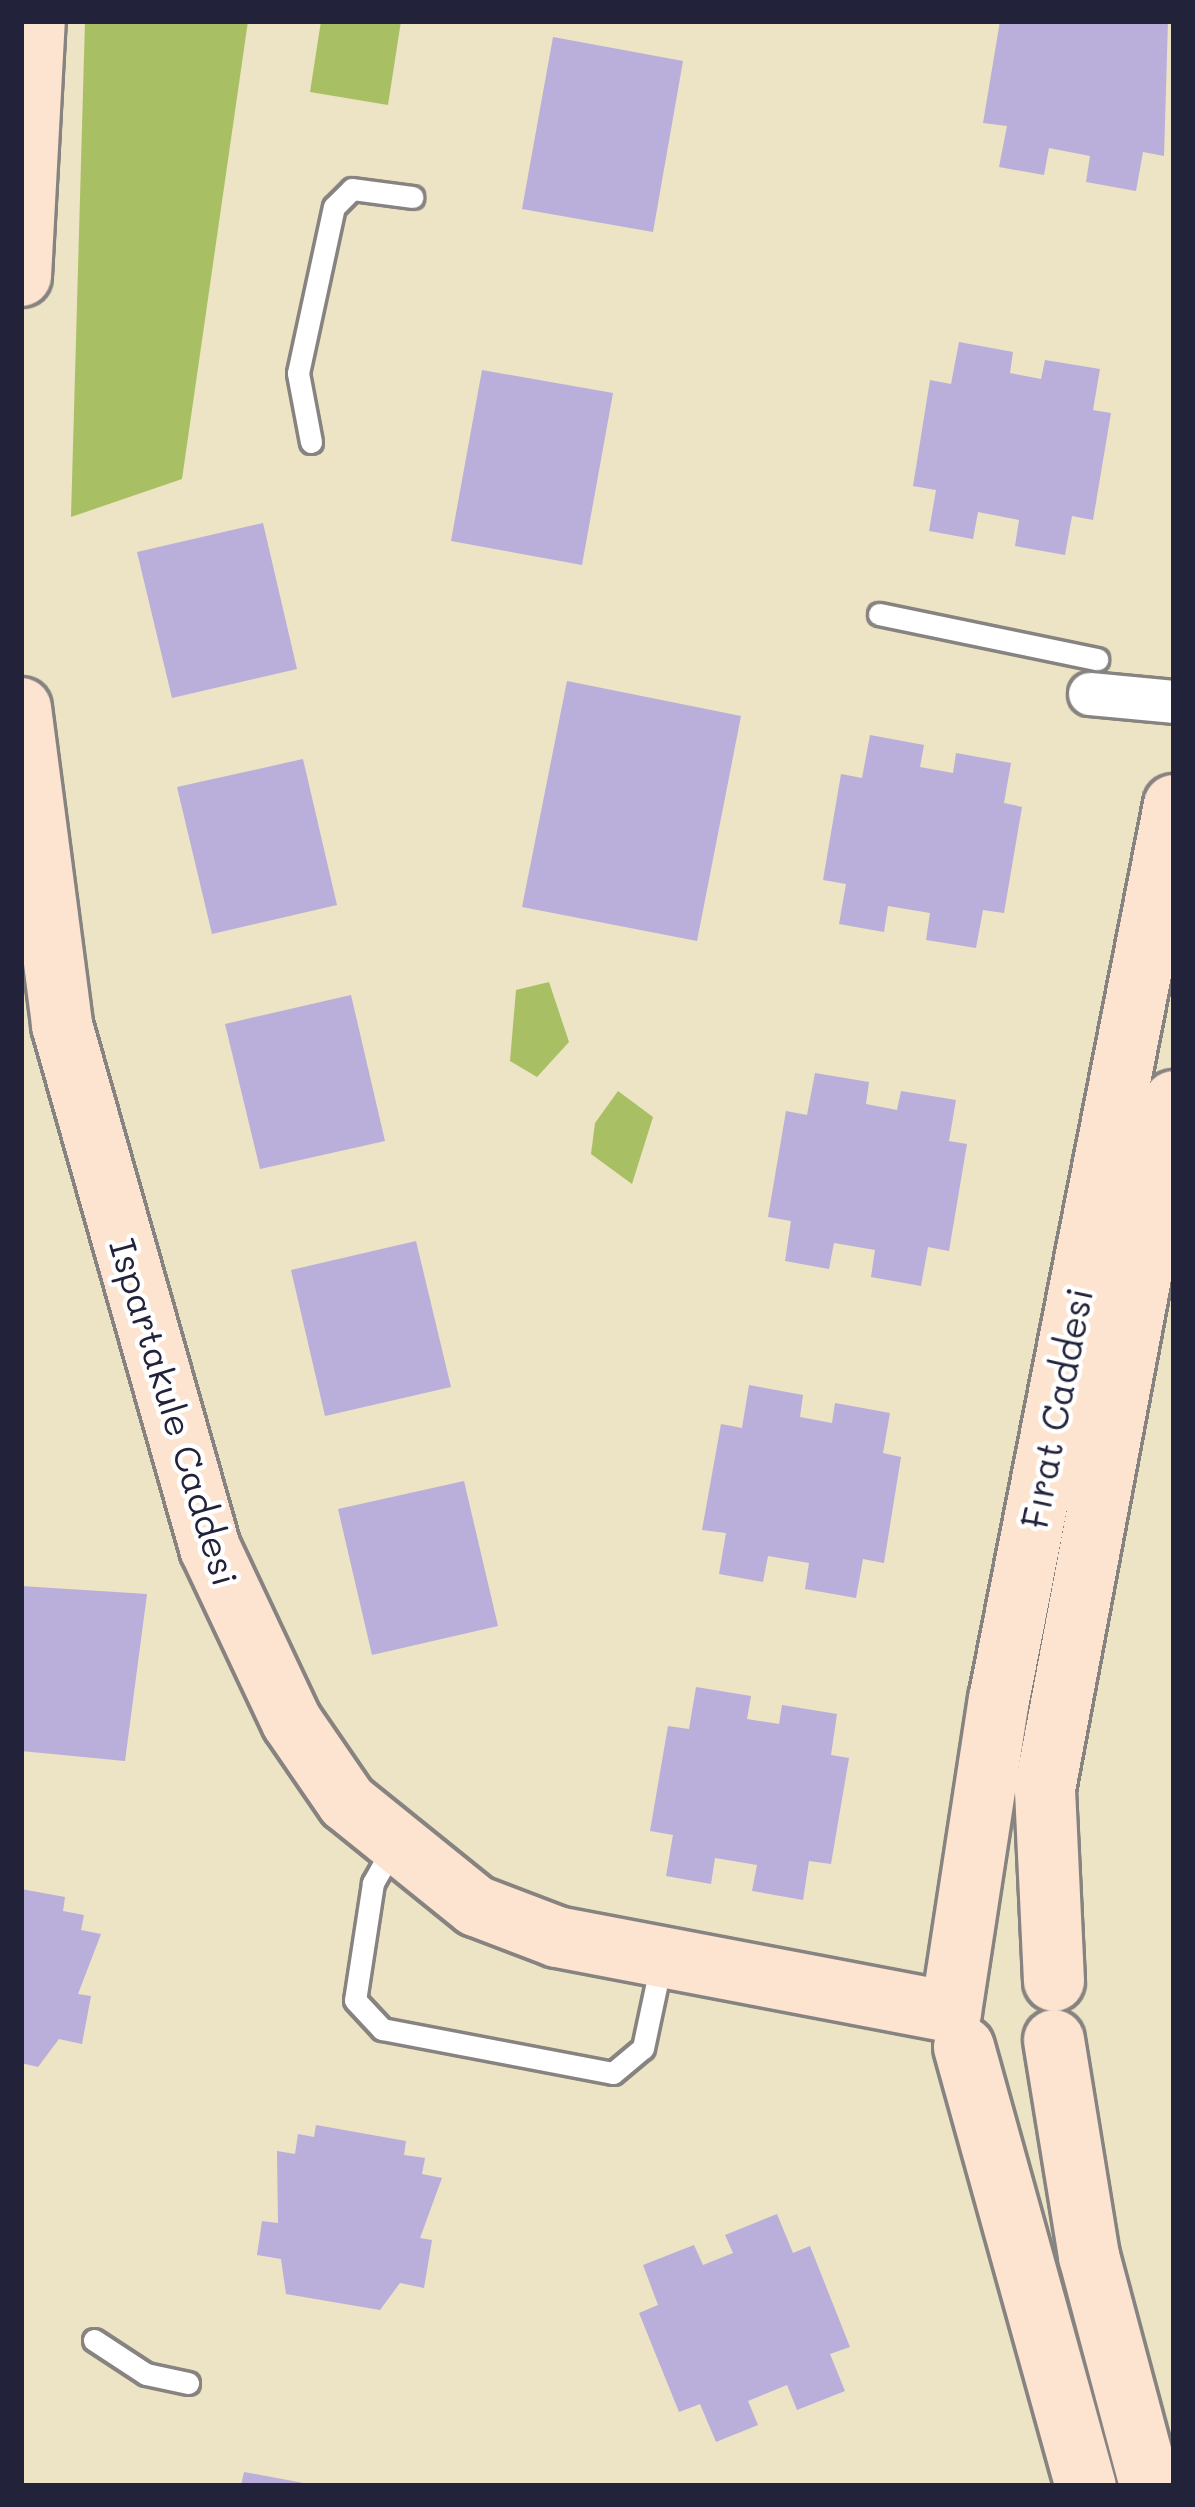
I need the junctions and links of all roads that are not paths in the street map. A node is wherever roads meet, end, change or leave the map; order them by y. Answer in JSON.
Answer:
{"nodes":[{"id":1,"x":35,"y":21,"type":"edge"},
{"id":2,"x":412,"y":196,"type":"dead end"},
{"id":3,"x":21,"y":276,"type":"edge"},
{"id":4,"x":311,"y":442,"type":"dead end"},
{"id":5,"x":879,"y":614,"type":"dead end"},
{"id":6,"x":1094,"y":676,"type":"joint"},
{"id":7,"x":1174,"y":702,"type":"edge"},
{"id":8,"x":21,"y":708,"type":"edge"},
{"id":9,"x":1174,"y":806,"type":"edge"},
{"id":10,"x":1174,"y":1101,"type":"edge"},
{"id":11,"x":394,"y":1845,"type":"junction"},
{"id":12,"x":662,"y":1958,"type":"junction"},
{"id":13,"x":1054,"y":1982,"type":"junction"},
{"id":14,"x":957,"y":2029,"type":"junction"},
{"id":15,"x":1054,"y":2040,"type":"junction"},
{"id":16,"x":94,"y":2340,"type":"dead end"},
{"id":17,"x":188,"y":2384,"type":"dead end"},
{"id":18,"x":1086,"y":2486,"type":"edge"},
{"id":19,"x":1150,"y":2486,"type":"edge"}],
"edges":[{"from":1,"to":3,"type":"main road"},
{"from":2,"to":4,"type":"lane"},
{"from":5,"to":6,"type":"lane"},
{"from":6,"to":7,"type":"street"},
{"from":8,"to":11,"type":"main road","name":"Ispartakule Caddesi"},
{"from":9,"to":14,"type":"main road","name":"Fırat Caddesi"},
{"from":10,"to":13,"type":"main road","name":"Fırat Caddesi"},
{"from":11,"to":12,"type":"main road","name":"Ispartakule Caddesi"},
{"from":11,"to":12,"type":"lane"},
{"from":12,"to":14,"type":"main road","name":"Ispartakule Caddesi"},
{"from":13,"to":14,"type":"main road"},
{"from":13,"to":15,"type":"main road"},
{"from":14,"to":15,"type":"main road"},
{"from":14,"to":18,"type":"main road","name":"Fırat Caddesi"},
{"from":15,"to":19,"type":"main road"},
{"from":16,"to":17,"type":"lane"}]}
